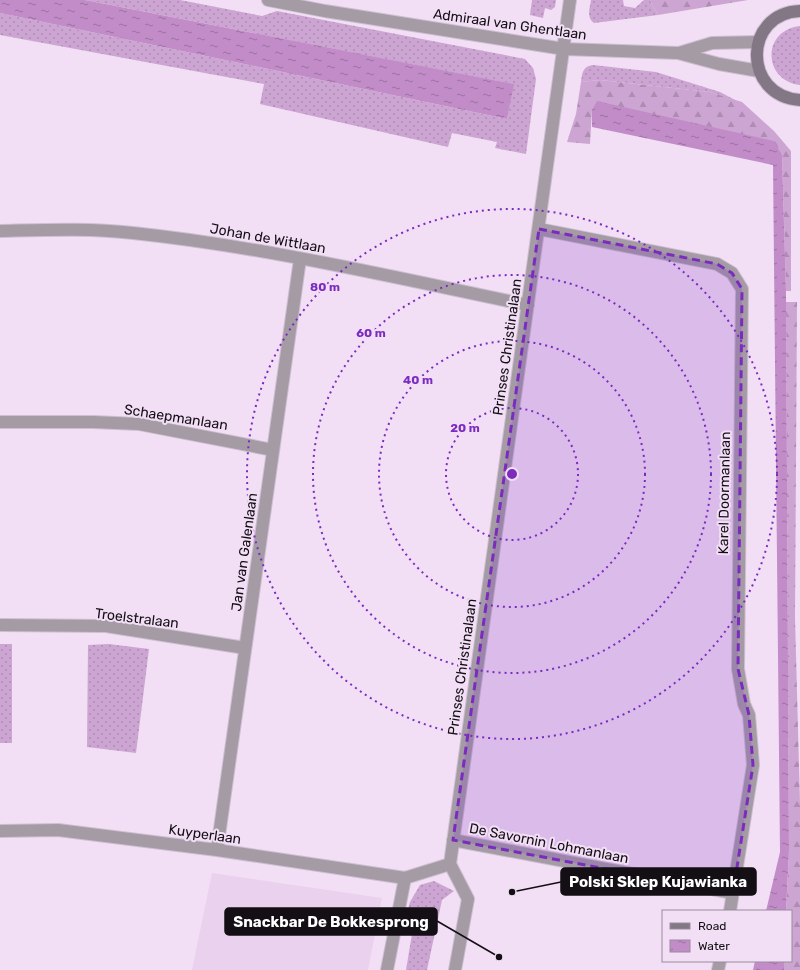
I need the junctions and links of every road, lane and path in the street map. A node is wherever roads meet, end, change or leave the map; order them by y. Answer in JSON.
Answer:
{"nodes":[{"id":1,"x":268,"y":0,"type":"edge"},
{"id":2,"x":570,"y":0,"type":"edge"},
{"id":3,"x":326,"y":6,"type":"edge"},
{"id":4,"x":800,"y":9,"type":"edge"},
{"id":5,"x":758,"y":42,"type":"junction"},
{"id":6,"x":564,"y":49,"type":"junction"},
{"id":7,"x":678,"y":53,"type":"junction"},
{"id":8,"x":759,"y":71,"type":"junction"},
{"id":9,"x":800,"y":100,"type":"edge"},
{"id":10,"x":539,"y":229,"type":"junction"},
{"id":11,"x":0,"y":231,"type":"edge"},
{"id":12,"x":300,"y":258,"type":"junction"},
{"id":13,"x":528,"y":305,"type":"junction"},
{"id":14,"x":0,"y":422,"type":"edge"},
{"id":15,"x":273,"y":450,"type":"junction"},
{"id":16,"x":0,"y":626,"type":"edge"},
{"id":17,"x":245,"y":648,"type":"junction"},
{"id":18,"x":0,"y":830,"type":"edge"},
{"id":19,"x":453,"y":840,"type":"junction"},
{"id":20,"x":217,"y":850,"type":"junction"},
{"id":21,"x":450,"y":864,"type":"junction"},
{"id":22,"x":404,"y":878,"type":"junction"},
{"id":23,"x":734,"y":893,"type":"junction"},
{"id":24,"x":730,"y":910,"type":"edge"},
{"id":25,"x":387,"y":970,"type":"edge"},
{"id":26,"x":455,"y":970,"type":"edge"}],
"edges":[{"from":1,"to":3,"type":"street","name":"Admiraal van Ghentlaan"},
{"from":2,"to":6,"type":"street","name":"Prinses Christinalaan"},
{"from":3,"to":6,"type":"street","name":"Admiraal van Ghentlaan"},
{"from":4,"to":5,"type":"street"},
{"from":5,"to":7,"type":"street","name":"Admiraal van Ghentlaan"},
{"from":5,"to":8,"type":"street"},
{"from":6,"to":7,"type":"street","name":"Admiraal van Ghentlaan"},
{"from":6,"to":10,"type":"street","name":"Prinses Christinalaan"},
{"from":7,"to":8,"type":"street","name":"Admiraal van Ghentlaan"},
{"from":8,"to":9,"type":"street"},
{"from":10,"to":13,"type":"street","name":"Prinses Christinalaan"},
{"from":10,"to":23,"type":"street","name":"Karel Doormanlaan"},
{"from":11,"to":12,"type":"street","name":"Johan de Wittlaan"},
{"from":12,"to":13,"type":"street","name":"Johan de Wittlaan"},
{"from":12,"to":15,"type":"street","name":"Jan van Galenlaan"},
{"from":13,"to":19,"type":"street","name":"Prinses Christinalaan"},
{"from":14,"to":15,"type":"street","name":"Schaepmanlaan"},
{"from":15,"to":17,"type":"street","name":"Jan van Galenlaan"},
{"from":16,"to":17,"type":"street","name":"Troelstralaan"},
{"from":17,"to":20,"type":"street","name":"Jan van Galenlaan"},
{"from":18,"to":20,"type":"street","name":"Kuyperlaan"},
{"from":19,"to":21,"type":"street","name":"Prinses Christinalaan"},
{"from":19,"to":23,"type":"street","name":"De Savornin Lohmanlaan"},
{"from":20,"to":22,"type":"street","name":"Kuyperlaan"},
{"from":21,"to":22,"type":"street"},
{"from":21,"to":26,"type":"street"},
{"from":22,"to":25,"type":"street"},
{"from":23,"to":24,"type":"street","name":"Karel Doormanlaan"}]}
